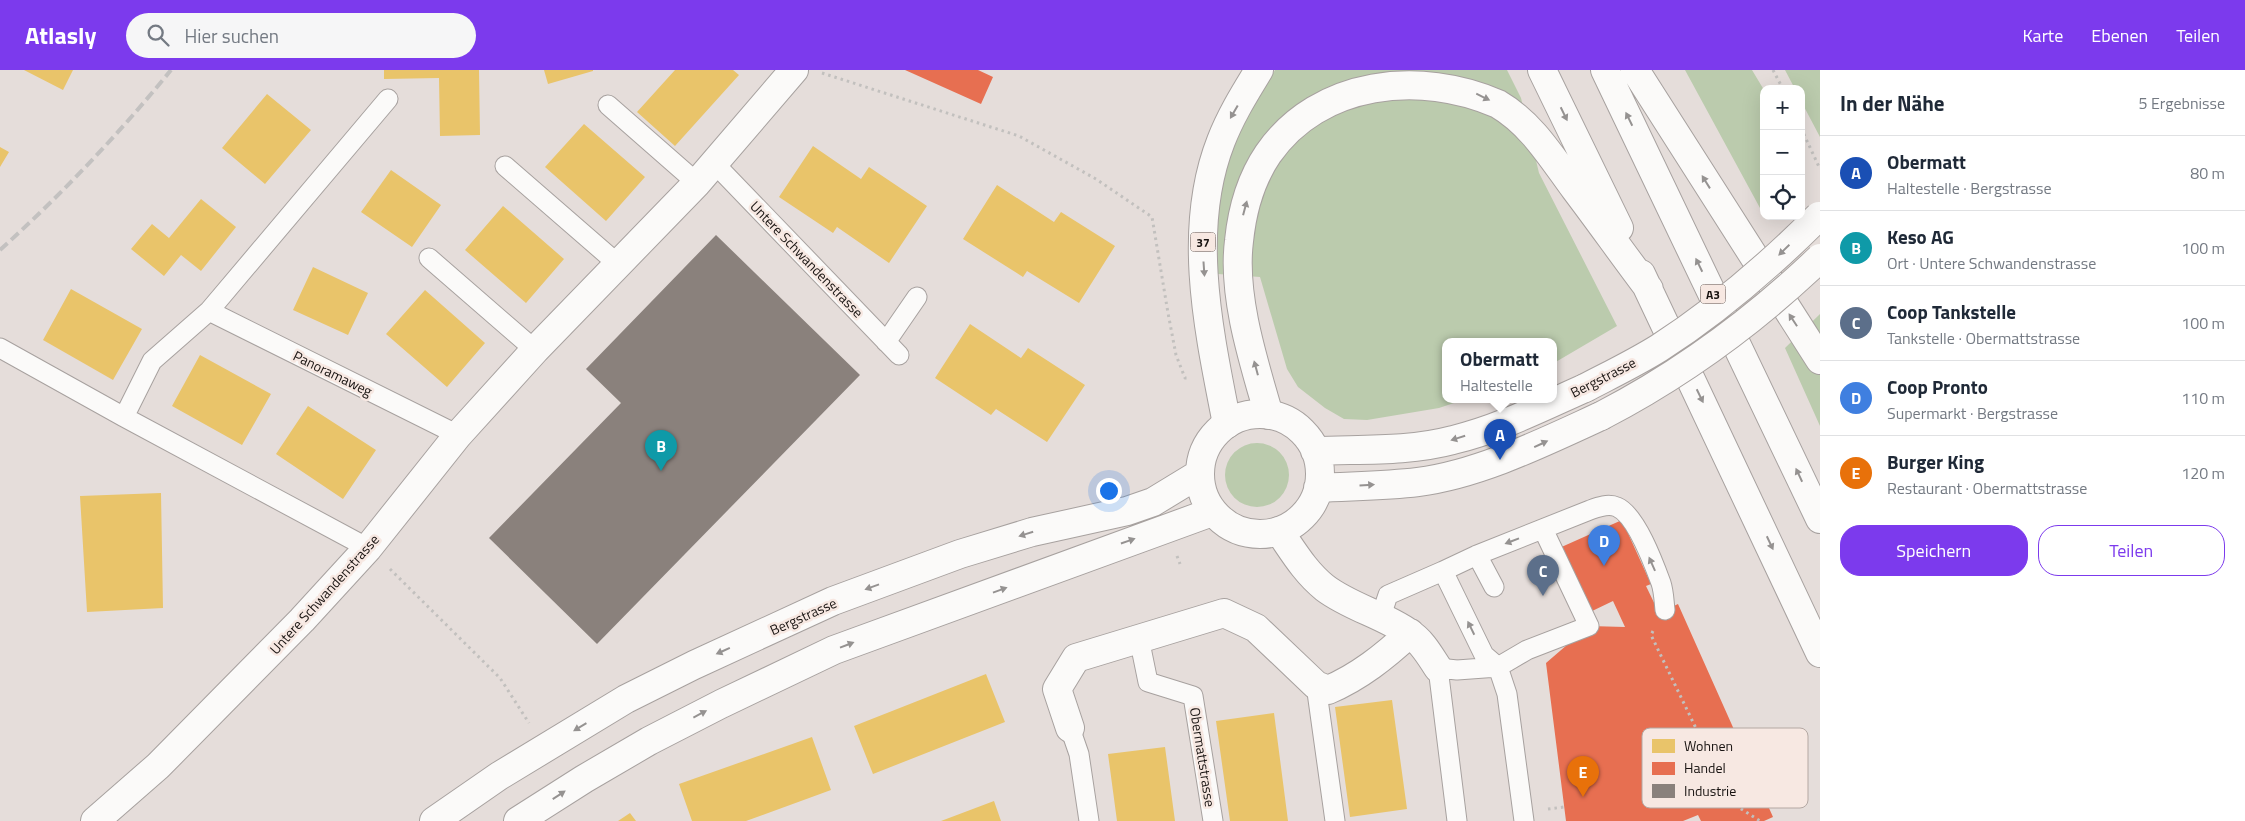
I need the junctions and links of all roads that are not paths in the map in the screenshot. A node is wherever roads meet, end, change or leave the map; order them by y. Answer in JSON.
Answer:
{"nodes":[{"id":1,"x":794,"y":70,"type":"edge"},
{"id":2,"x":1259,"y":70,"type":"edge"},
{"id":3,"x":1542,"y":70,"type":"edge"},
{"id":4,"x":1605,"y":70,"type":"edge"},
{"id":5,"x":1635,"y":70,"type":"edge"},
{"id":6,"x":388,"y":99,"type":"dead end"},
{"id":7,"x":608,"y":105,"type":"dead end"},
{"id":8,"x":505,"y":166,"type":"dead end"},
{"id":9,"x":706,"y":174,"type":"junction"},
{"id":10,"x":1819,"y":215,"type":"edge"},
{"id":11,"x":429,"y":258,"type":"dead end"},
{"id":12,"x":1820,"y":258,"type":"edge"},
{"id":13,"x":619,"y":265,"type":"junction"},
{"id":14,"x":1649,"y":289,"type":"junction"},
{"id":15,"x":917,"y":297,"type":"dead end"},
{"id":16,"x":209,"y":311,"type":"junction"},
{"id":17,"x":0,"y":348,"type":"edge"},
{"id":18,"x":535,"y":350,"type":"junction"},
{"id":19,"x":1820,"y":360,"type":"edge"},
{"id":20,"x":1557,"y":400,"type":"edge"},
{"id":21,"x":1550,"y":403,"type":"edge"},
{"id":22,"x":1269,"y":415,"type":"junction"},
{"id":23,"x":124,"y":417,"type":"junction"},
{"id":24,"x":1227,"y":424,"type":"junction"},
{"id":25,"x":458,"y":435,"type":"junction"},
{"id":26,"x":1315,"y":451,"type":"junction"},
{"id":27,"x":1199,"y":474,"type":"junction"},
{"id":28,"x":1318,"y":488,"type":"junction"},
{"id":29,"x":1212,"y":512,"type":"junction"},
{"id":30,"x":1820,"y":519,"type":"edge"},
{"id":31,"x":1543,"y":529,"type":"junction"},
{"id":32,"x":1279,"y":531,"type":"junction"},
{"id":33,"x":368,"y":548,"type":"junction"},
{"id":34,"x":1477,"y":555,"type":"junction"},
{"id":35,"x":1443,"y":571,"type":"junction"},
{"id":36,"x":1494,"y":587,"type":"dead end"},
{"id":37,"x":1666,"y":610,"type":"road end"},
{"id":38,"x":1380,"y":619,"type":"junction"},
{"id":39,"x":1410,"y":633,"type":"junction"},
{"id":40,"x":1139,"y":638,"type":"junction"},
{"id":41,"x":1820,"y":653,"type":"edge"},
{"id":42,"x":1498,"y":667,"type":"junction"},
{"id":43,"x":1438,"y":668,"type":"junction"},
{"id":44,"x":1316,"y":685,"type":"junction"},
{"id":45,"x":1070,"y":728,"type":"joint"},
{"id":46,"x":95,"y":821,"type":"edge"},
{"id":47,"x":434,"y":821,"type":"edge"},
{"id":48,"x":518,"y":821,"type":"edge"},
{"id":49,"x":1089,"y":821,"type":"edge"},
{"id":50,"x":1213,"y":821,"type":"edge"},
{"id":51,"x":1335,"y":821,"type":"edge"},
{"id":52,"x":1458,"y":821,"type":"edge"},
{"id":53,"x":1524,"y":821,"type":"edge"}],
"edges":[{"from":1,"to":9,"type":"main road","name":"Untere Schwandenstrasse"},
{"from":2,"to":24,"type":"main road","number":"37","one_way":true},
{"from":3,"to":14,"type":"main road","one_way":true},
{"from":30,"to":4,"type":"main road","number":"A3","one_way":true},
{"from":19,"to":5,"type":"main road","one_way":true},
{"from":6,"to":16,"type":"lane"},
{"from":7,"to":9,"type":"lane","name":"Untere Schwandenstrasse"},
{"from":8,"to":13,"type":"lane"},
{"from":9,"to":13,"type":"main road","name":"Untere Schwandenstrasse"},
{"from":9,"to":15,"type":"lane","name":"Untere Schwandenstrasse"},
{"from":10,"to":20,"type":"main road","name":"Bergstrasse","one_way":true,"bridge":true},
{"from":11,"to":18,"type":"lane"},
{"from":28,"to":12,"type":"main road","one_way":true,"bridge":true},
{"from":13,"to":18,"type":"main road","name":"Untere Schwandenstrasse"},
{"from":22,"to":14,"type":"main road","one_way":true},
{"from":14,"to":41,"type":"main road","one_way":true},
{"from":16,"to":23,"type":"lane"},
{"from":16,"to":25,"type":"lane","name":"Panoramaweg"},
{"from":17,"to":23,"type":"lane"},
{"from":18,"to":25,"type":"main road","name":"Untere Schwandenstrasse"},
{"from":21,"to":26,"type":"main road","name":"Bergstrasse","one_way":true,"bridge":true},
{"from":22,"to":24,"type":"main road"},
{"from":22,"to":26,"type":"main road"},
{"from":23,"to":33,"type":"lane"},
{"from":24,"to":27,"type":"main road"},
{"from":25,"to":33,"type":"main road","name":"Untere Schwandenstrasse"},
{"from":26,"to":28,"type":"main road"},
{"from":27,"to":29,"type":"main road"},
{"from":27,"to":47,"type":"main road","name":"Bergstrasse","one_way":true},
{"from":28,"to":32,"type":"main road"},
{"from":29,"to":32,"type":"main road"},
{"from":48,"to":29,"type":"main road","one_way":true},
{"from":31,"to":34,"type":"lane","one_way":true},
{"from":37,"to":31,"type":"lane","one_way":true},
{"from":31,"to":42,"type":"lane"},
{"from":32,"to":38,"type":"main road"},
{"from":33,"to":46,"type":"main road","name":"Untere Schwandenstrasse"},
{"from":34,"to":35,"type":"lane"},
{"from":34,"to":36,"type":"lane"},
{"from":35,"to":38,"type":"lane"},
{"from":42,"to":35,"type":"lane","one_way":true},
{"from":38,"to":39,"type":"main road"},
{"from":39,"to":43,"type":"main road"},
{"from":39,"to":44,"type":"main road"},
{"from":40,"to":44,"type":"main road"},
{"from":40,"to":45,"type":"main road"},
{"from":40,"to":50,"type":"lane","name":"Obermattstrasse"},
{"from":42,"to":43,"type":"lane"},
{"from":42,"to":53,"type":"lane"},
{"from":43,"to":52,"type":"lane"},
{"from":44,"to":51,"type":"lane"},
{"from":45,"to":49,"type":"lane"}]}
